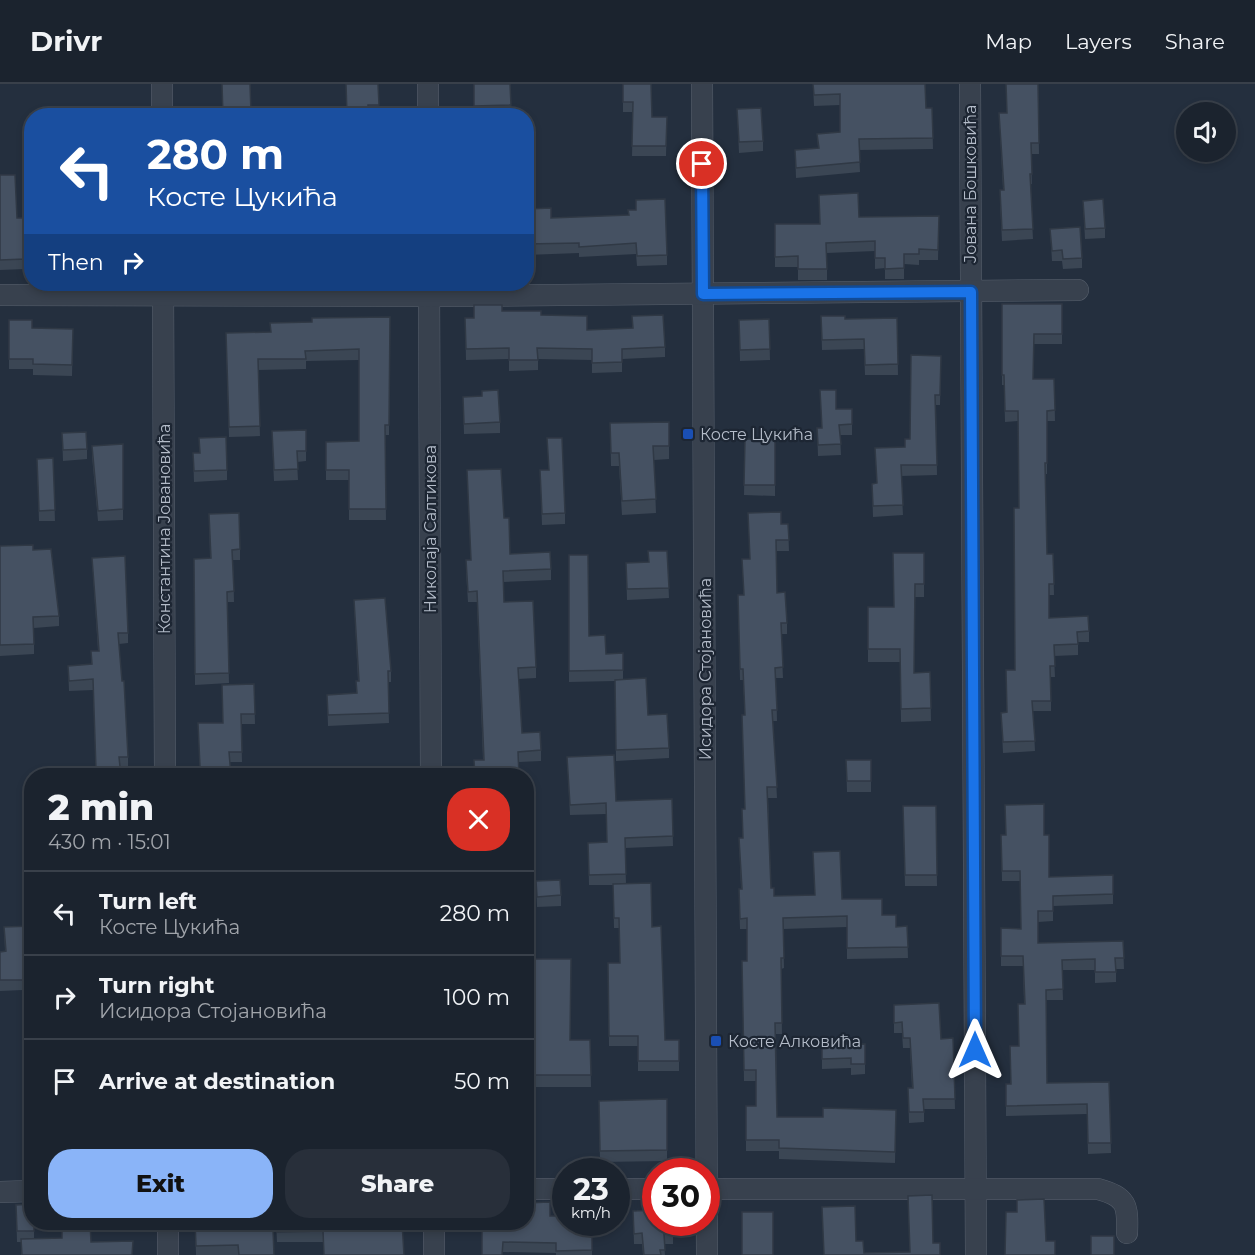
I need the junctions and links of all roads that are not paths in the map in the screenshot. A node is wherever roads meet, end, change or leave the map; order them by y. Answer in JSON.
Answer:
{"nodes":[{"id":1,"x":162,"y":84,"type":"edge"},
{"id":2,"x":428,"y":84,"type":"edge"},
{"id":3,"x":702,"y":84,"type":"edge"},
{"id":4,"x":970,"y":84,"type":"edge"},
{"id":5,"x":162,"y":108,"type":"edge"},
{"id":6,"x":428,"y":108,"type":"edge"},
{"id":7,"x":1078,"y":290,"type":"dead end"},
{"id":8,"x":136,"y":291,"type":"edge"},
{"id":9,"x":163,"y":291,"type":"edge"},
{"id":10,"x":429,"y":291,"type":"edge"},
{"id":11,"x":534,"y":291,"type":"edge"},
{"id":12,"x":971,"y":292,"type":"junction"},
{"id":13,"x":703,"y":294,"type":"junction"},
{"id":14,"x":0,"y":296,"type":"edge"},
{"id":15,"x":165,"y":768,"type":"edge"},
{"id":16,"x":431,"y":768,"type":"edge"},
{"id":17,"x":707,"y":1158,"type":"edge"},
{"id":18,"x":976,"y":1187,"type":"junction"},
{"id":19,"x":534,"y":1189,"type":"edge"},
{"id":20,"x":552,"y":1189,"type":"edge"},
{"id":21,"x":720,"y":1189,"type":"edge"},
{"id":22,"x":24,"y":1191,"type":"edge"},
{"id":23,"x":0,"y":1192,"type":"edge"},
{"id":24,"x":168,"y":1230,"type":"edge"},
{"id":25,"x":434,"y":1230,"type":"edge"},
{"id":26,"x":1127,"y":1233,"type":"dead end"},
{"id":27,"x":707,"y":1236,"type":"edge"},
{"id":28,"x":168,"y":1255,"type":"edge"},
{"id":29,"x":434,"y":1255,"type":"edge"},
{"id":30,"x":707,"y":1255,"type":"edge"},
{"id":31,"x":976,"y":1255,"type":"edge"}],
"edges":[{"from":1,"to":5,"type":"street"},
{"from":2,"to":6,"type":"street"},
{"from":3,"to":13,"type":"street","name":"Исидора Стојановића"},
{"from":4,"to":12,"type":"street","name":"Јована Бошковића"},
{"from":7,"to":12,"type":"street"},
{"from":8,"to":14,"type":"street"},
{"from":9,"to":15,"type":"street","name":"Константина Јовановића"},
{"from":10,"to":16,"type":"street","name":"Николаја Салтикова"},
{"from":11,"to":13,"type":"street"},
{"from":12,"to":13,"type":"street"},
{"from":12,"to":18,"type":"street","name":"Јована Бошковића"},
{"from":13,"to":17,"type":"street","name":"Исидора Стојановића"},
{"from":18,"to":21,"type":"street"},
{"from":18,"to":26,"type":"street"},
{"from":18,"to":31,"type":"street","name":"Јована Бошковића"},
{"from":19,"to":20,"type":"street"},
{"from":22,"to":23,"type":"street"},
{"from":24,"to":28,"type":"street"},
{"from":25,"to":29,"type":"street"},
{"from":27,"to":30,"type":"street","name":"Исидора Стојановића"}]}
